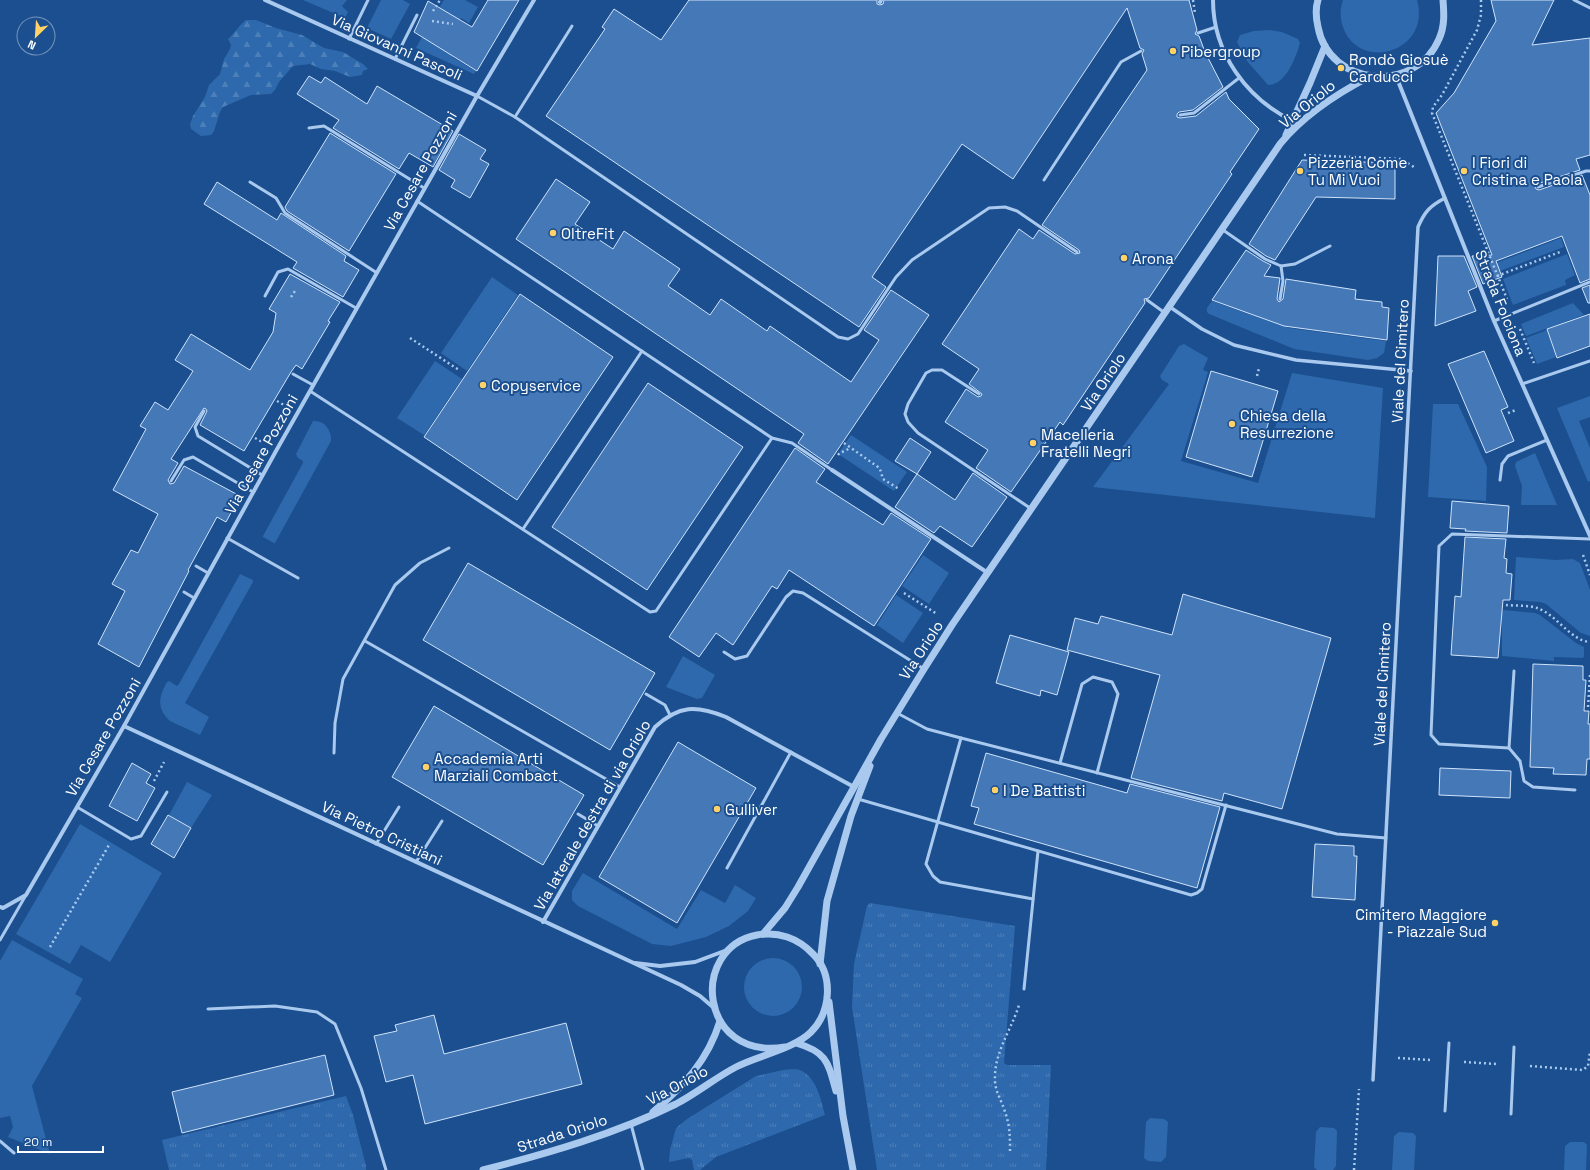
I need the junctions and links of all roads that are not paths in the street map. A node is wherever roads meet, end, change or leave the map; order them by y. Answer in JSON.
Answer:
{"nodes":[{"id":1,"x":265,"y":0,"type":"edge"},
{"id":2,"x":368,"y":0,"type":"edge"},
{"id":3,"x":534,"y":0,"type":"edge"},
{"id":4,"x":1213,"y":0,"type":"edge"},
{"id":5,"x":1318,"y":0,"type":"edge"},
{"id":6,"x":1443,"y":0,"type":"edge"},
{"id":7,"x":1574,"y":0,"type":"edge"},
{"id":8,"x":1590,"y":8,"type":"edge"},
{"id":9,"x":417,"y":15,"type":"dead end"},
{"id":10,"x":572,"y":26,"type":"dead end"},
{"id":11,"x":1216,"y":27,"type":"junction"},
{"id":12,"x":1198,"y":34,"type":"dead end"},
{"id":13,"x":349,"y":38,"type":"junction"},
{"id":14,"x":1325,"y":46,"type":"junction"},
{"id":15,"x":1141,"y":51,"type":"dead end"},
{"id":16,"x":395,"y":59,"type":"junction"},
{"id":17,"x":1396,"y":76,"type":"junction"},
{"id":18,"x":1369,"y":77,"type":"junction"},
{"id":19,"x":1239,"y":78,"type":"junction"},
{"id":20,"x":476,"y":96,"type":"junction"},
{"id":21,"x":1180,"y":114,"type":"dead end"},
{"id":22,"x":515,"y":117,"type":"junction"},
{"id":23,"x":1296,"y":122,"type":"junction"},
{"id":24,"x":309,"y":128,"type":"dead end"},
{"id":25,"x":1590,"y":171,"type":"edge"},
{"id":26,"x":1044,"y":180,"type":"dead end"},
{"id":27,"x":250,"y":182,"type":"dead end"},
{"id":28,"x":1538,"y":187,"type":"dead end"},
{"id":29,"x":424,"y":188,"type":"junction"},
{"id":30,"x":1445,"y":198,"type":"junction"},
{"id":31,"x":417,"y":201,"type":"junction"},
{"id":32,"x":1223,"y":230,"type":"junction"},
{"id":33,"x":1330,"y":246,"type":"dead end"},
{"id":34,"x":1077,"y":252,"type":"dead end"},
{"id":35,"x":1281,"y":266,"type":"junction"},
{"id":36,"x":377,"y":273,"type":"junction"},
{"id":37,"x":1590,"y":282,"type":"edge"},
{"id":38,"x":264,"y":296,"type":"dead end"},
{"id":39,"x":1280,"y":299,"type":"dead end"},
{"id":40,"x":1147,"y":300,"type":"dead end"},
{"id":41,"x":1170,"y":307,"type":"junction"},
{"id":42,"x":356,"y":308,"type":"junction"},
{"id":43,"x":1166,"y":314,"type":"junction"},
{"id":44,"x":1494,"y":321,"type":"junction"},
{"id":45,"x":642,"y":351,"type":"junction"},
{"id":46,"x":1590,"y":361,"type":"edge"},
{"id":47,"x":1411,"y":371,"type":"junction"},
{"id":48,"x":293,"y":374,"type":"dead end"},
{"id":49,"x":1522,"y":384,"type":"junction"},
{"id":50,"x":313,"y":385,"type":"junction"},
{"id":51,"x":310,"y":391,"type":"junction"},
{"id":52,"x":979,"y":394,"type":"dead end"},
{"id":53,"x":204,"y":411,"type":"dead end"},
{"id":54,"x":772,"y":438,"type":"junction"},
{"id":55,"x":1547,"y":440,"type":"junction"},
{"id":56,"x":832,"y":470,"type":"joint"},
{"id":57,"x":262,"y":476,"type":"junction"},
{"id":58,"x":1500,"y":480,"type":"dead end"},
{"id":59,"x":171,"y":481,"type":"dead end"},
{"id":60,"x":253,"y":492,"type":"junction"},
{"id":61,"x":1032,"y":510,"type":"junction"},
{"id":62,"x":522,"y":529,"type":"junction"},
{"id":63,"x":227,"y":538,"type":"junction"},
{"id":64,"x":1590,"y":538,"type":"edge"},
{"id":65,"x":449,"y":548,"type":"dead end"},
{"id":66,"x":196,"y":566,"type":"dead end"},
{"id":67,"x":208,"y":573,"type":"junction"},
{"id":68,"x":988,"y":573,"type":"junction"},
{"id":69,"x":298,"y":578,"type":"dead end"},
{"id":70,"x":184,"y":592,"type":"dead end"},
{"id":71,"x":194,"y":598,"type":"junction"},
{"id":72,"x":365,"y":641,"type":"junction"},
{"id":73,"x":724,"y":652,"type":"dead end"},
{"id":74,"x":924,"y":669,"type":"junction"},
{"id":75,"x":1514,"y":671,"type":"dead end"},
{"id":76,"x":646,"y":694,"type":"dead end"},
{"id":77,"x":897,"y":713,"type":"junction"},
{"id":78,"x":670,"y":714,"type":"junction"},
{"id":79,"x":124,"y":726,"type":"junction"},
{"id":80,"x":961,"y":738,"type":"junction"},
{"id":81,"x":881,"y":740,"type":"junction"},
{"id":82,"x":1509,"y":748,"type":"junction"},
{"id":83,"x":790,"y":752,"type":"junction"},
{"id":84,"x":334,"y":753,"type":"dead end"},
{"id":85,"x":1060,"y":763,"type":"junction"},
{"id":86,"x":1097,"y":773,"type":"junction"},
{"id":87,"x":620,"y":787,"type":"junction"},
{"id":88,"x":854,"y":787,"type":"junction"},
{"id":89,"x":1575,"y":790,"type":"dead end"},
{"id":90,"x":167,"y":792,"type":"dead end"},
{"id":91,"x":857,"y":799,"type":"junction"},
{"id":92,"x":1226,"y":806,"type":"junction"},
{"id":93,"x":77,"y":807,"type":"junction"},
{"id":94,"x":399,"y":807,"type":"dead end"},
{"id":95,"x":578,"y":814,"type":"dead end"},
{"id":96,"x":442,"y":821,"type":"dead end"},
{"id":97,"x":937,"y":822,"type":"junction"},
{"id":98,"x":598,"y":826,"type":"junction"},
{"id":99,"x":1386,"y":838,"type":"junction"},
{"id":100,"x":376,"y":844,"type":"junction"},
{"id":101,"x":1038,"y":851,"type":"junction"},
{"id":102,"x":416,"y":862,"type":"junction"},
{"id":103,"x":727,"y":868,"type":"dead end"},
{"id":104,"x":26,"y":896,"type":"junction"},
{"id":105,"x":1033,"y":899,"type":"junction"},
{"id":106,"x":0,"y":907,"type":"edge"},
{"id":107,"x":543,"y":922,"type":"junction"},
{"id":108,"x":763,"y":934,"type":"junction"},
{"id":109,"x":0,"y":940,"type":"edge"},
{"id":110,"x":730,"y":949,"type":"junction"},
{"id":111,"x":630,"y":962,"type":"junction"},
{"id":112,"x":820,"y":964,"type":"junction"},
{"id":113,"x":828,"y":989,"type":"junction"},
{"id":114,"x":1024,"y":989,"type":"road end"},
{"id":115,"x":714,"y":1008,"type":"junction"},
{"id":116,"x":208,"y":1009,"type":"dead end"},
{"id":117,"x":720,"y":1021,"type":"junction"},
{"id":118,"x":1449,"y":1042,"type":"dead end"},
{"id":119,"x":796,"y":1043,"type":"junction"},
{"id":120,"x":785,"y":1047,"type":"junction"},
{"id":121,"x":1514,"y":1047,"type":"dead end"},
{"id":122,"x":1373,"y":1080,"type":"road end"},
{"id":123,"x":1445,"y":1111,"type":"dead end"},
{"id":124,"x":1510,"y":1114,"type":"dead end"},
{"id":125,"x":648,"y":1116,"type":"junction"},
{"id":126,"x":843,"y":1116,"type":"junction"},
{"id":127,"x":631,"y":1124,"type":"junction"},
{"id":128,"x":0,"y":1141,"type":"edge"},
{"id":129,"x":14,"y":1153,"type":"dead end"},
{"id":130,"x":386,"y":1170,"type":"edge"},
{"id":131,"x":483,"y":1170,"type":"edge"},
{"id":132,"x":643,"y":1170,"type":"edge"},
{"id":133,"x":853,"y":1170,"type":"edge"}],
"edges":[{"from":1,"to":13,"type":"street","name":"Via Giovanni Pascoli"},
{"from":2,"to":13,"type":"lane"},
{"from":3,"to":20,"type":"street","name":"Via Cesare Pozzoni"},
{"from":4,"to":11,"type":"street"},
{"from":5,"to":14,"type":"street"},
{"from":6,"to":17,"type":"street"},
{"from":7,"to":8,"type":"lane"},
{"from":9,"to":16,"type":"lane"},
{"from":10,"to":22,"type":"lane"},
{"from":11,"to":12,"type":"lane"},
{"from":11,"to":19,"type":"street"},
{"from":13,"to":16,"type":"street","name":"Via Giovanni Pascoli"},
{"from":14,"to":18,"type":"street"},
{"from":14,"to":23,"type":"street","name":"Via Oriolo"},
{"from":15,"to":26,"type":"lane"},
{"from":16,"to":20,"type":"street","name":"Via Giovanni Pascoli"},
{"from":17,"to":18,"type":"street"},
{"from":17,"to":30,"type":"street","name":"Strada Folciona"},
{"from":18,"to":23,"type":"street","name":"Via Oriolo"},
{"from":19,"to":21,"type":"lane"},
{"from":19,"to":23,"type":"street"},
{"from":20,"to":22,"type":"lane"},
{"from":20,"to":29,"type":"street","name":"Via Cesare Pozzoni"},
{"from":22,"to":34,"type":"lane"},
{"from":23,"to":32,"type":"street","name":"Via Oriolo"},
{"from":24,"to":29,"type":"lane"},
{"from":25,"to":28,"type":"lane"},
{"from":27,"to":36,"type":"lane"},
{"from":29,"to":31,"type":"street","name":"Via Cesare Pozzoni"},
{"from":30,"to":44,"type":"street","name":"Strada Folciona"},
{"from":30,"to":47,"type":"street","name":"Viale del Cimitero"},
{"from":31,"to":36,"type":"street","name":"Via Cesare Pozzoni"},
{"from":31,"to":45,"type":"lane"},
{"from":32,"to":35,"type":"lane"},
{"from":32,"to":41,"type":"street","name":"Via Oriolo"},
{"from":33,"to":35,"type":"lane"},
{"from":35,"to":39,"type":"lane"},
{"from":36,"to":42,"type":"street","name":"Via Cesare Pozzoni"},
{"from":37,"to":44,"type":"lane"},
{"from":38,"to":42,"type":"lane"},
{"from":40,"to":43,"type":"lane"},
{"from":41,"to":43,"type":"street","name":"Via Oriolo"},
{"from":41,"to":47,"type":"street"},
{"from":42,"to":50,"type":"street","name":"Via Cesare Pozzoni"},
{"from":43,"to":61,"type":"street","name":"Via Oriolo"},
{"from":44,"to":49,"type":"street","name":"Strada Folciona"},
{"from":45,"to":54,"type":"lane"},
{"from":45,"to":62,"type":"lane"},
{"from":46,"to":49,"type":"lane"},
{"from":47,"to":99,"type":"street","name":"Viale del Cimitero"},
{"from":48,"to":50,"type":"lane"},
{"from":49,"to":55,"type":"street","name":"Strada Folciona"},
{"from":50,"to":51,"type":"street","name":"Via Cesare Pozzoni"},
{"from":51,"to":57,"type":"street","name":"Via Cesare Pozzoni"},
{"from":51,"to":62,"type":"lane"},
{"from":52,"to":61,"type":"lane"},
{"from":53,"to":57,"type":"lane"},
{"from":54,"to":56,"type":"lane"},
{"from":54,"to":62,"type":"lane"},
{"from":55,"to":58,"type":"lane"},
{"from":55,"to":64,"type":"street","name":"Strada Folciona"},
{"from":56,"to":68,"type":"street"},
{"from":57,"to":60,"type":"street","name":"Via Cesare Pozzoni"},
{"from":59,"to":60,"type":"lane"},
{"from":60,"to":63,"type":"street","name":"Via Cesare Pozzoni"},
{"from":61,"to":68,"type":"street","name":"Via Oriolo"},
{"from":63,"to":67,"type":"street","name":"Via Cesare Pozzoni"},
{"from":63,"to":69,"type":"lane"},
{"from":64,"to":82,"type":"lane"},
{"from":65,"to":72,"type":"lane"},
{"from":66,"to":67,"type":"lane"},
{"from":67,"to":71,"type":"street","name":"Via Cesare Pozzoni"},
{"from":68,"to":74,"type":"street","name":"Via Oriolo"},
{"from":70,"to":71,"type":"lane"},
{"from":71,"to":79,"type":"street","name":"Via Cesare Pozzoni"},
{"from":72,"to":84,"type":"lane"},
{"from":72,"to":87,"type":"lane"},
{"from":73,"to":74,"type":"lane"},
{"from":74,"to":77,"type":"street","name":"Via Oriolo"},
{"from":75,"to":82,"type":"lane"},
{"from":76,"to":78,"type":"lane"},
{"from":77,"to":80,"type":"lane"},
{"from":77,"to":81,"type":"street","name":"Via Oriolo"},
{"from":78,"to":83,"type":"street","name":"Via laterale destra di via Oriolo"},
{"from":78,"to":87,"type":"street","name":"Via laterale destra di via Oriolo"},
{"from":79,"to":93,"type":"street","name":"Via Cesare Pozzoni"},
{"from":79,"to":100,"type":"street","name":"Via Pietro Cristiani"},
{"from":80,"to":85,"type":"lane"},
{"from":80,"to":97,"type":"lane"},
{"from":81,"to":88,"type":"street","name":"Via Oriolo"},
{"from":81,"to":91,"type":"street","name":"Via Oriolo"},
{"from":82,"to":89,"type":"lane"},
{"from":83,"to":88,"type":"street","name":"Via laterale destra di via Oriolo"},
{"from":83,"to":103,"type":"lane"},
{"from":85,"to":86,"type":"lane"},
{"from":85,"to":86,"type":"lane"},
{"from":86,"to":92,"type":"lane"},
{"from":87,"to":98,"type":"street","name":"Via laterale destra di via Oriolo"},
{"from":88,"to":108,"type":"street","name":"Via Oriolo"},
{"from":90,"to":93,"type":"lane"},
{"from":91,"to":97,"type":"lane"},
{"from":91,"to":112,"type":"street","name":"Via Oriolo"},
{"from":92,"to":99,"type":"lane"},
{"from":92,"to":101,"type":"lane"},
{"from":93,"to":104,"type":"street","name":"Via Cesare Pozzoni"},
{"from":94,"to":100,"type":"lane"},
{"from":95,"to":98,"type":"lane"},
{"from":96,"to":102,"type":"lane"},
{"from":97,"to":101,"type":"lane"},
{"from":97,"to":105,"type":"lane"},
{"from":98,"to":107,"type":"street","name":"Via laterale destra di via Oriolo"},
{"from":99,"to":122,"type":"street","name":"Viale del Cimitero"},
{"from":100,"to":102,"type":"street","name":"Via Pietro Cristiani"},
{"from":101,"to":105,"type":"lane"},
{"from":102,"to":107,"type":"street","name":"Via Pietro Cristiani"},
{"from":104,"to":106,"type":"street"},
{"from":104,"to":109,"type":"lane"},
{"from":105,"to":114,"type":"lane"},
{"from":107,"to":111,"type":"street","name":"Via Pietro Cristiani"},
{"from":108,"to":110,"type":"street"},
{"from":108,"to":112,"type":"street"},
{"from":110,"to":111,"type":"street","name":"Via Pietro Cristiani"},
{"from":110,"to":115,"type":"street"},
{"from":111,"to":115,"type":"street","name":"Via Pietro Cristiani"},
{"from":112,"to":113,"type":"street"},
{"from":113,"to":119,"type":"street"},
{"from":113,"to":126,"type":"street"},
{"from":115,"to":117,"type":"street"},
{"from":116,"to":130,"type":"lane"},
{"from":117,"to":120,"type":"street"},
{"from":117,"to":125,"type":"street","name":"Via Oriolo"},
{"from":118,"to":123,"type":"lane"},
{"from":119,"to":120,"type":"street"},
{"from":119,"to":126,"type":"street"},
{"from":120,"to":125,"type":"street","name":"Via Oriolo"},
{"from":121,"to":124,"type":"lane"},
{"from":125,"to":127,"type":"street","name":"Strada Oriolo"},
{"from":126,"to":133,"type":"street"},
{"from":127,"to":131,"type":"street","name":"Strada Oriolo"},
{"from":127,"to":132,"type":"lane"},
{"from":128,"to":129,"type":"lane"}]}
